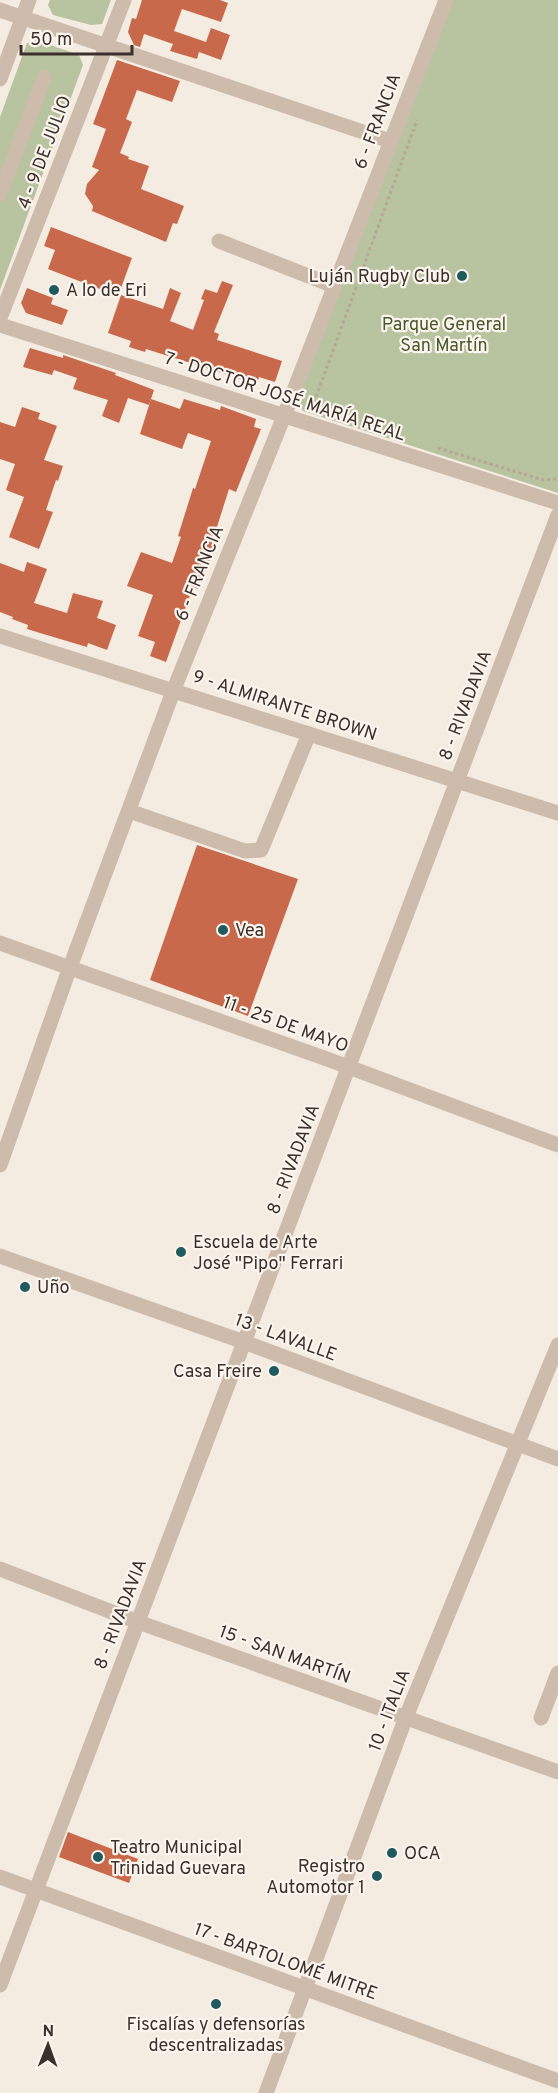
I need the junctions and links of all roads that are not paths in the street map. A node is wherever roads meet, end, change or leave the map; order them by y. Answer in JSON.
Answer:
{"nodes":[{"id":1,"x":30,"y":0,"type":"edge"},
{"id":2,"x":124,"y":0,"type":"edge"},
{"id":3,"x":446,"y":0,"type":"edge"},
{"id":4,"x":0,"y":10,"type":"edge"},
{"id":5,"x":22,"y":19,"type":"junction"},
{"id":6,"x":107,"y":46,"type":"junction"},
{"id":7,"x":44,"y":78,"type":"dead end"},
{"id":8,"x":0,"y":79,"type":"edge"},
{"id":9,"x":390,"y":141,"type":"junction"},
{"id":10,"x":0,"y":194,"type":"edge"},
{"id":11,"x":219,"y":242,"type":"dead end"},
{"id":12,"x":334,"y":286,"type":"junction"},
{"id":13,"x":0,"y":318,"type":"edge"},
{"id":14,"x":0,"y":325,"type":"edge"},
{"id":15,"x":284,"y":416,"type":"junction"},
{"id":16,"x":558,"y":503,"type":"edge"},
{"id":17,"x":558,"y":515,"type":"edge"},
{"id":18,"x":0,"y":636,"type":"edge"},
{"id":19,"x":174,"y":689,"type":"junction"},
{"id":20,"x":309,"y":734,"type":"junction"},
{"id":21,"x":457,"y":782,"type":"junction"},
{"id":22,"x":129,"y":811,"type":"junction"},
{"id":23,"x":558,"y":813,"type":"edge"},
{"id":24,"x":0,"y":943,"type":"edge"},
{"id":25,"x":70,"y":967,"type":"junction"},
{"id":26,"x":349,"y":1067,"type":"junction"},
{"id":27,"x":558,"y":1145,"type":"edge"},
{"id":28,"x":0,"y":1165,"type":"edge"},
{"id":29,"x":0,"y":1256,"type":"edge"},
{"id":30,"x":244,"y":1342,"type":"junction"},
{"id":31,"x":558,"y":1345,"type":"edge"},
{"id":32,"x":518,"y":1444,"type":"junction"},
{"id":33,"x":558,"y":1459,"type":"edge"},
{"id":34,"x":0,"y":1569,"type":"edge"},
{"id":35,"x":138,"y":1622,"type":"junction"},
{"id":36,"x":558,"y":1673,"type":"edge"},
{"id":37,"x":406,"y":1717,"type":"junction"},
{"id":38,"x":541,"y":1719,"type":"dead end"},
{"id":39,"x":558,"y":1772,"type":"edge"},
{"id":40,"x":0,"y":1877,"type":"edge"},
{"id":41,"x":36,"y":1890,"type":"junction"},
{"id":42,"x":0,"y":1985,"type":"edge"},
{"id":43,"x":305,"y":1989,"type":"junction"},
{"id":44,"x":558,"y":2081,"type":"edge"},
{"id":45,"x":266,"y":2093,"type":"edge"}],
"edges":[{"from":1,"to":5,"type":"street"},
{"from":2,"to":6,"type":"street","name":"4 - 9 DE JULIO"},
{"from":3,"to":9,"type":"street","name":"6 - FRANCIA"},
{"from":4,"to":5,"type":"street"},
{"from":5,"to":6,"type":"street"},
{"from":5,"to":8,"type":"street"},
{"from":6,"to":9,"type":"street"},
{"from":6,"to":13,"type":"street","name":"4 - 9 DE JULIO"},
{"from":7,"to":10,"type":"street"},
{"from":9,"to":12,"type":"street","name":"6 - FRANCIA"},
{"from":11,"to":12,"type":"street"},
{"from":12,"to":15,"type":"street","name":"6 - FRANCIA"},
{"from":14,"to":15,"type":"street","name":"7 - DOCTOR JOSÉ MARÍA REAL"},
{"from":15,"to":16,"type":"street","name":"7 - DOCTOR JOSÉ MARÍA REAL"},
{"from":15,"to":19,"type":"street","name":"6 - FRANCIA"},
{"from":17,"to":21,"type":"street","name":"8 - RIVADAVIA"},
{"from":18,"to":19,"type":"street","name":"9 - ALMIRANTE BROWN"},
{"from":19,"to":20,"type":"street","name":"9 - ALMIRANTE BROWN"},
{"from":19,"to":22,"type":"street","name":"6 - FRANCIA"},
{"from":20,"to":21,"type":"street","name":"9 - ALMIRANTE BROWN"},
{"from":20,"to":22,"type":"street"},
{"from":21,"to":23,"type":"street","name":"9 - ALMIRANTE BROWN"},
{"from":21,"to":26,"type":"street","name":"8 - RIVADAVIA"},
{"from":22,"to":25,"type":"street","name":"6 - FRANCIA"},
{"from":24,"to":25,"type":"street","name":"11 - 25 DE MAYO"},
{"from":25,"to":26,"type":"street","name":"11 - 25 DE MAYO"},
{"from":25,"to":28,"type":"street","name":"6 - FRANCIA"},
{"from":26,"to":27,"type":"street","name":"11 - 25 DE MAYO"},
{"from":26,"to":30,"type":"street","name":"8 - RIVADAVIA"},
{"from":29,"to":30,"type":"street","name":"13 - LAVALLE"},
{"from":30,"to":32,"type":"street","name":"13 - LAVALLE"},
{"from":30,"to":35,"type":"street","name":"8 - RIVADAVIA"},
{"from":31,"to":32,"type":"street","name":"10 - ITALIA"},
{"from":32,"to":33,"type":"street","name":"13 - LAVALLE"},
{"from":32,"to":37,"type":"street","name":"10 - ITALIA"},
{"from":34,"to":35,"type":"street","name":"15 - SAN MARTÍN"},
{"from":35,"to":37,"type":"street","name":"15 - SAN MARTÍN"},
{"from":35,"to":41,"type":"street","name":"8 - RIVADAVIA"},
{"from":36,"to":38,"type":"street"},
{"from":37,"to":39,"type":"street","name":"15 - SAN MARTÍN"},
{"from":37,"to":43,"type":"street","name":"10 - ITALIA"},
{"from":40,"to":41,"type":"street","name":"17 - BARTOLOMÉ MITRE"},
{"from":41,"to":42,"type":"street","name":"8 - RIVADAVIA"},
{"from":41,"to":43,"type":"street","name":"17 - BARTOLOMÉ MITRE"},
{"from":43,"to":44,"type":"street","name":"17 - BARTOLOMÉ MITRE"},
{"from":43,"to":45,"type":"street","name":"10 - ITALIA"}]}
